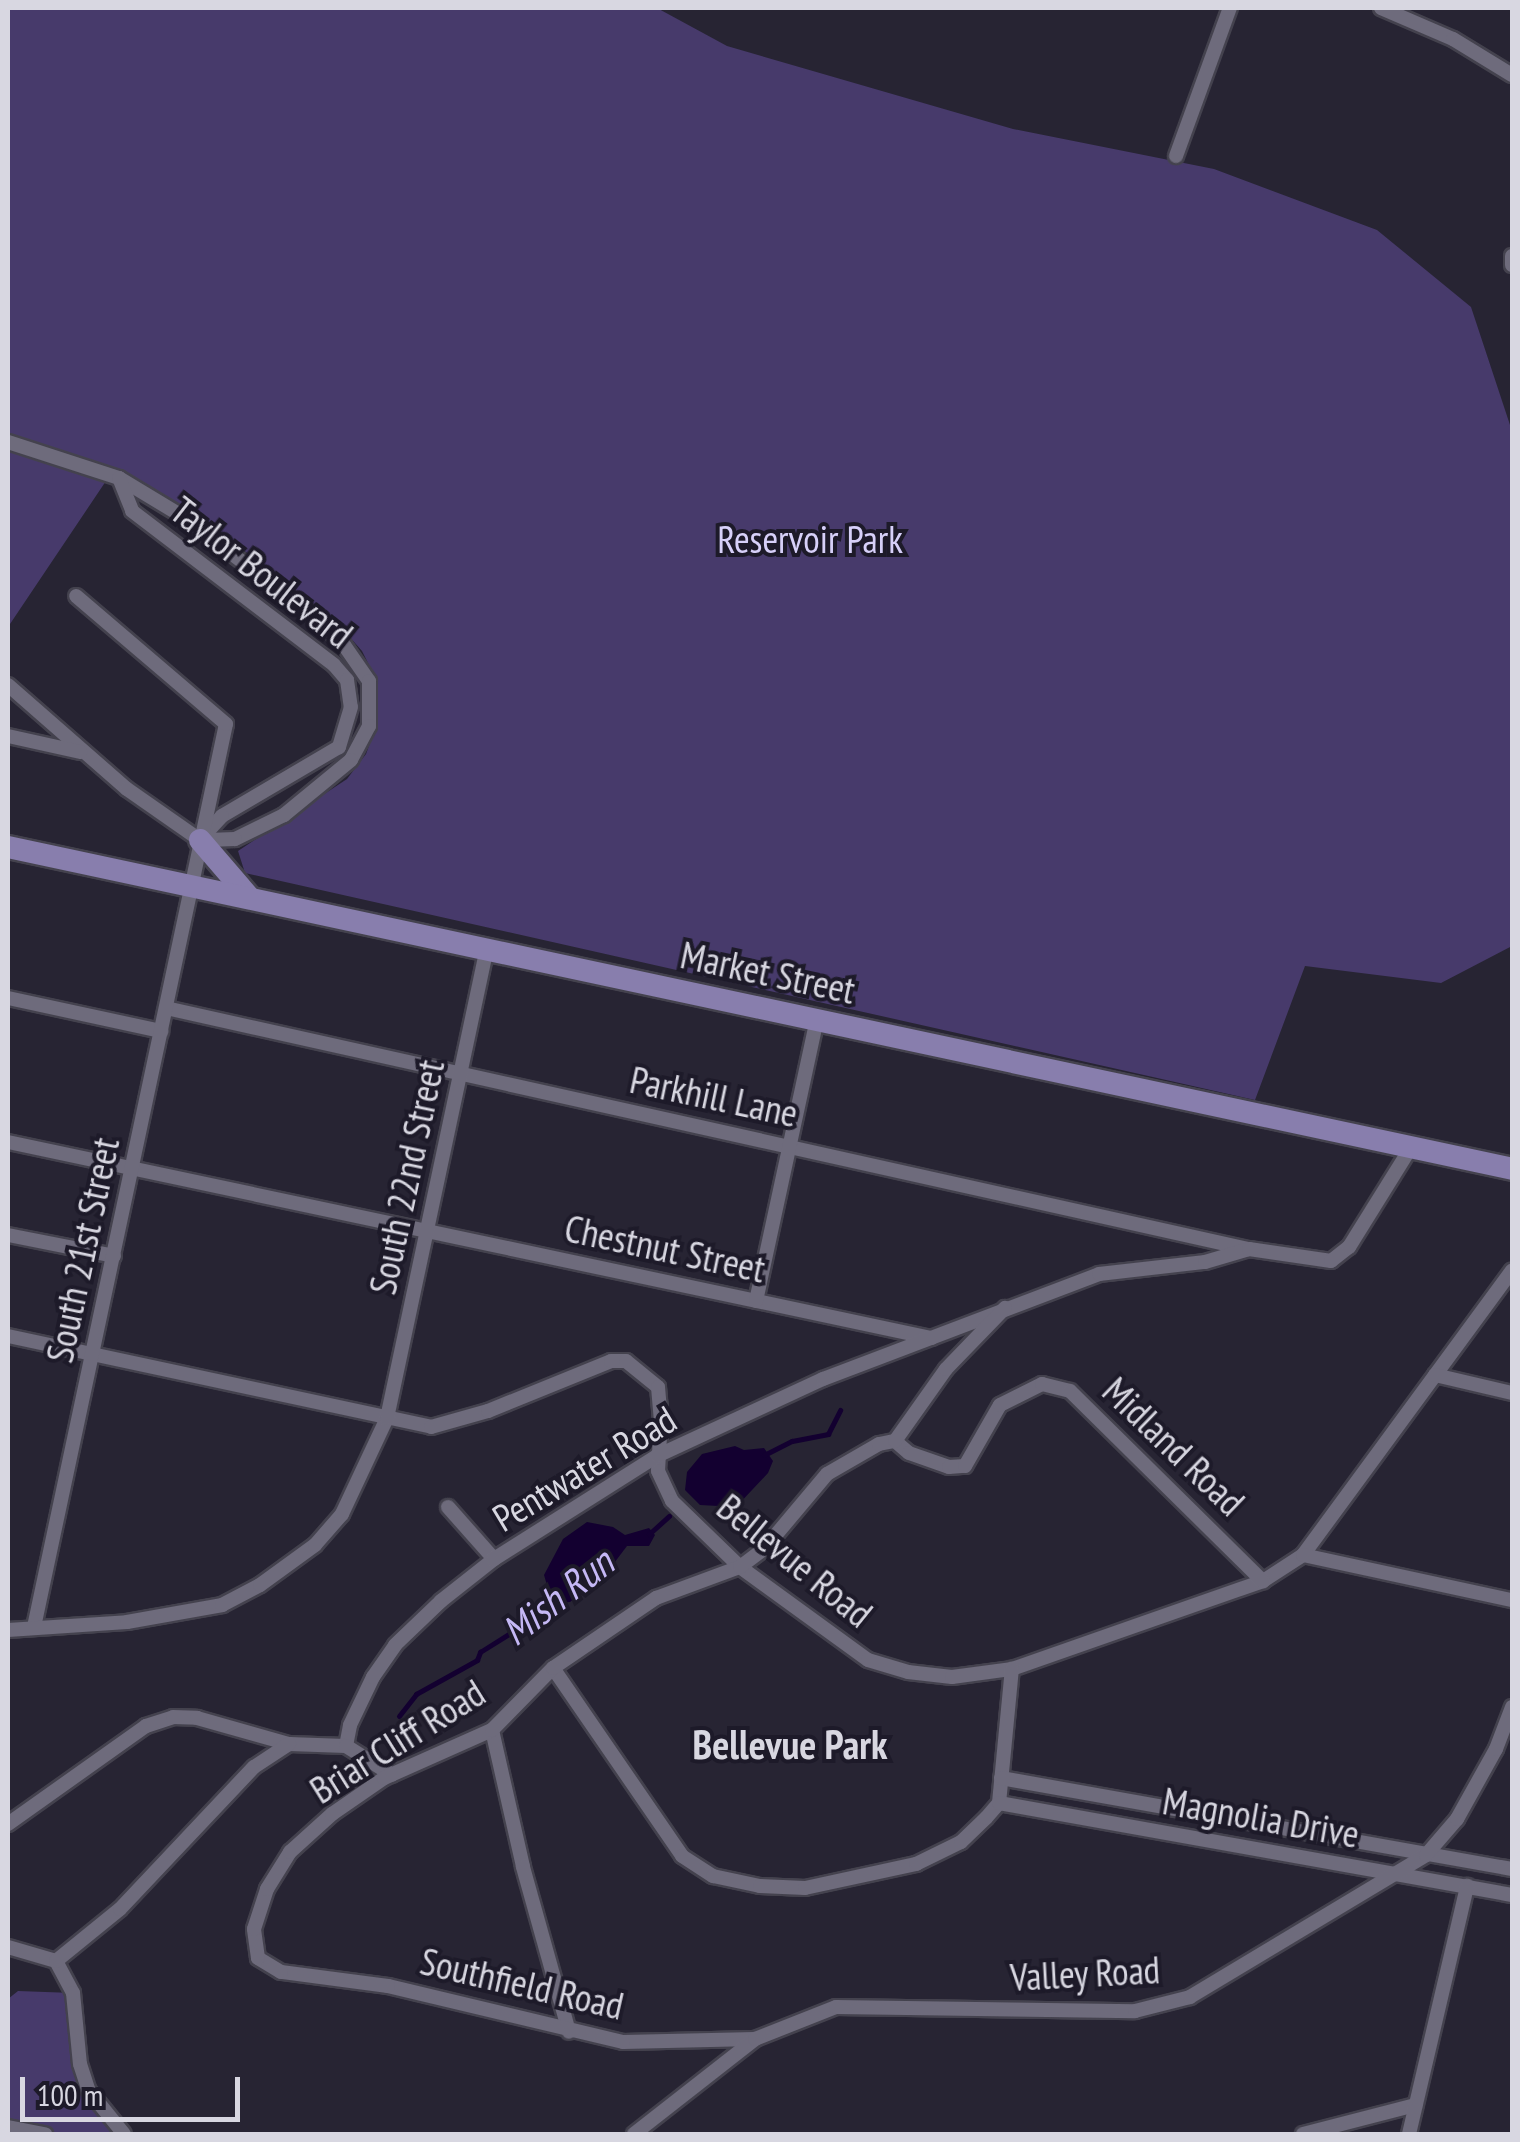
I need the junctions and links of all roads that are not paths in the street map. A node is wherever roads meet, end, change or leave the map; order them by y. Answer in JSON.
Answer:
{"nodes":[{"id":1,"x":1230,"y":8,"type":"edge"},
{"id":2,"x":1381,"y":8,"type":"edge"},
{"id":3,"x":1512,"y":76,"type":"edge"},
{"id":4,"x":1176,"y":156,"type":"dead end"},
{"id":5,"x":8,"y":442,"type":"edge"},
{"id":6,"x":119,"y":478,"type":"junction"},
{"id":7,"x":76,"y":596,"type":"dead end"},
{"id":8,"x":8,"y":685,"type":"edge"},
{"id":9,"x":8,"y":736,"type":"edge"},
{"id":10,"x":84,"y":752,"type":"junction"},
{"id":11,"x":200,"y":840,"type":"junction"},
{"id":12,"x":8,"y":847,"type":"edge"},
{"id":13,"x":191,"y":885,"type":"junction"},
{"id":14,"x":250,"y":897,"type":"junction"},
{"id":15,"x":487,"y":949,"type":"junction"},
{"id":16,"x":8,"y":998,"type":"edge"},
{"id":17,"x":166,"y":1008,"type":"junction"},
{"id":18,"x":818,"y":1018,"type":"junction"},
{"id":19,"x":161,"y":1031,"type":"junction"},
{"id":20,"x":461,"y":1076,"type":"junction"},
{"id":21,"x":8,"y":1142,"type":"edge"},
{"id":22,"x":791,"y":1144,"type":"junction"},
{"id":23,"x":1410,"y":1149,"type":"junction"},
{"id":24,"x":132,"y":1168,"type":"junction"},
{"id":25,"x":1512,"y":1169,"type":"edge"},
{"id":26,"x":429,"y":1232,"type":"junction"},
{"id":27,"x":8,"y":1235,"type":"edge"},
{"id":28,"x":1250,"y":1249,"type":"junction"},
{"id":29,"x":114,"y":1256,"type":"junction"},
{"id":30,"x":1512,"y":1271,"type":"edge"},
{"id":31,"x":1507,"y":1287,"type":"edge"},
{"id":32,"x":756,"y":1301,"type":"junction"},
{"id":33,"x":1005,"y":1308,"type":"junction"},
{"id":34,"x":8,"y":1336,"type":"edge"},
{"id":35,"x":932,"y":1338,"type":"junction"},
{"id":36,"x":94,"y":1355,"type":"junction"},
{"id":37,"x":1435,"y":1375,"type":"junction"},
{"id":38,"x":1512,"y":1393,"type":"edge"},
{"id":39,"x":387,"y":1418,"type":"junction"},
{"id":40,"x":895,"y":1442,"type":"junction"},
{"id":41,"x":657,"y":1456,"type":"junction"},
{"id":42,"x":448,"y":1507,"type":"dead end"},
{"id":43,"x":1304,"y":1555,"type":"junction"},
{"id":44,"x":494,"y":1559,"type":"junction"},
{"id":45,"x":740,"y":1566,"type":"junction"},
{"id":46,"x":1263,"y":1581,"type":"junction"},
{"id":47,"x":1512,"y":1600,"type":"edge"},
{"id":48,"x":34,"y":1627,"type":"junction"},
{"id":49,"x":8,"y":1630,"type":"edge"},
{"id":50,"x":553,"y":1668,"type":"junction"},
{"id":51,"x":1012,"y":1669,"type":"junction"},
{"id":52,"x":1512,"y":1707,"type":"edge"},
{"id":53,"x":492,"y":1730,"type":"junction"},
{"id":54,"x":289,"y":1744,"type":"junction"},
{"id":55,"x":346,"y":1746,"type":"junction"},
{"id":56,"x":392,"y":1775,"type":"junction"},
{"id":57,"x":1001,"y":1778,"type":"junction"},
{"id":58,"x":998,"y":1803,"type":"junction"},
{"id":59,"x":8,"y":1824,"type":"edge"},
{"id":60,"x":1426,"y":1855,"type":"junction"},
{"id":61,"x":1512,"y":1869,"type":"edge"},
{"id":62,"x":1393,"y":1874,"type":"junction"},
{"id":63,"x":1467,"y":1886,"type":"junction"},
{"id":64,"x":1512,"y":1894,"type":"edge"},
{"id":65,"x":8,"y":1947,"type":"edge"},
{"id":66,"x":56,"y":1962,"type":"junction"},
{"id":67,"x":334,"y":1982,"type":"joint"},
{"id":68,"x":570,"y":2032,"type":"junction"},
{"id":69,"x":755,"y":2039,"type":"junction"},
{"id":70,"x":1415,"y":2105,"type":"junction"},
{"id":71,"x":8,"y":2126,"type":"edge"},
{"id":72,"x":45,"y":2134,"type":"edge"},
{"id":73,"x":124,"y":2134,"type":"edge"},
{"id":74,"x":634,"y":2134,"type":"edge"},
{"id":75,"x":1303,"y":2134,"type":"edge"},
{"id":76,"x":1409,"y":2134,"type":"edge"}],
"edges":[{"from":1,"to":4,"type":"street"},
{"from":2,"to":3,"type":"street"},
{"from":5,"to":6,"type":"street","name":"Taylor Boulevard"},
{"from":6,"to":11,"type":"street","name":"Taylor Boulevard"},
{"from":6,"to":11,"type":"street","name":"Taylor Boulevard"},
{"from":7,"to":11,"type":"street","name":"South 21st Street"},
{"from":8,"to":10,"type":"street"},
{"from":9,"to":10,"type":"street"},
{"from":10,"to":11,"type":"street"},
{"from":11,"to":13,"type":"street","name":"South 21st Street"},
{"from":11,"to":14,"type":"main road"},
{"from":12,"to":13,"type":"main road","name":"Market Street"},
{"from":13,"to":14,"type":"main road","name":"Market Street"},
{"from":13,"to":17,"type":"street","name":"South 21st Street"},
{"from":14,"to":15,"type":"main road","name":"Market Street"},
{"from":15,"to":18,"type":"main road","name":"Market Street"},
{"from":15,"to":20,"type":"street","name":"South 22nd Street"},
{"from":16,"to":19,"type":"street"},
{"from":17,"to":19,"type":"street","name":"South 21st Street"},
{"from":17,"to":20,"type":"street","name":"Parkhill Lane"},
{"from":18,"to":22,"type":"street"},
{"from":18,"to":23,"type":"main road","name":"Market Street"},
{"from":19,"to":24,"type":"street","name":"South 21st Street"},
{"from":20,"to":22,"type":"street","name":"Parkhill Lane"},
{"from":20,"to":26,"type":"street","name":"South 22nd Street"},
{"from":21,"to":24,"type":"street","name":"Chestnut Street"},
{"from":22,"to":28,"type":"street","name":"Parkhill Lane"},
{"from":22,"to":32,"type":"street"},
{"from":23,"to":25,"type":"main road","name":"Market Street"},
{"from":23,"to":28,"type":"street"},
{"from":24,"to":26,"type":"street","name":"Chestnut Street"},
{"from":24,"to":29,"type":"street","name":"South 21st Street"},
{"from":26,"to":32,"type":"street","name":"Chestnut Street"},
{"from":26,"to":39,"type":"street","name":"South 22nd Street"},
{"from":27,"to":29,"type":"street"},
{"from":28,"to":33,"type":"street"},
{"from":29,"to":36,"type":"street","name":"South 21st Street"},
{"from":30,"to":31,"type":"street","name":"Bellevue Road"},
{"from":31,"to":37,"type":"street","name":"Bellevue Road"},
{"from":32,"to":35,"type":"street","name":"Chestnut Street"},
{"from":33,"to":35,"type":"street"},
{"from":33,"to":40,"type":"street"},
{"from":34,"to":36,"type":"street","name":"Bellevue Road"},
{"from":35,"to":41,"type":"street","name":"Pentwater Road"},
{"from":36,"to":39,"type":"street","name":"Bellevue Road"},
{"from":36,"to":48,"type":"street","name":"South 21st Street"},
{"from":37,"to":38,"type":"street"},
{"from":37,"to":43,"type":"street","name":"Bellevue Road"},
{"from":39,"to":41,"type":"street","name":"Bellevue Road"},
{"from":39,"to":48,"type":"street","name":"South 22nd Street"},
{"from":40,"to":45,"type":"street","name":"Briar Cliff Road"},
{"from":40,"to":46,"type":"street","name":"Midland Road"},
{"from":41,"to":44,"type":"street","name":"Pentwater Road"},
{"from":41,"to":45,"type":"street","name":"Bellevue Road"},
{"from":42,"to":44,"type":"street"},
{"from":43,"to":46,"type":"street","name":"Bellevue Road"},
{"from":43,"to":47,"type":"street"},
{"from":44,"to":55,"type":"street","name":"Pentwater Road"},
{"from":45,"to":50,"type":"street","name":"Briar Cliff Road"},
{"from":45,"to":51,"type":"street","name":"Bellevue Road"},
{"from":46,"to":51,"type":"street","name":"Bellevue Road"},
{"from":48,"to":49,"type":"street","name":"South 22nd Street"},
{"from":50,"to":53,"type":"street","name":"Briar Cliff Road"},
{"from":50,"to":58,"type":"street"},
{"from":51,"to":57,"type":"street"},
{"from":52,"to":60,"type":"street","name":"Valley Road"},
{"from":53,"to":56,"type":"street","name":"Briar Cliff Road"},
{"from":53,"to":68,"type":"street"},
{"from":54,"to":55,"type":"street"},
{"from":54,"to":59,"type":"street"},
{"from":54,"to":66,"type":"street"},
{"from":55,"to":56,"type":"street"},
{"from":56,"to":67,"type":"street","name":"Briar Cliff Road"},
{"from":57,"to":58,"type":"street"},
{"from":57,"to":60,"type":"street","name":"Magnolia Drive"},
{"from":58,"to":62,"type":"street","name":"Magnolia Drive"},
{"from":60,"to":61,"type":"street","name":"Magnolia Drive"},
{"from":60,"to":62,"type":"street","name":"Valley Road"},
{"from":62,"to":63,"type":"street","name":"Magnolia Drive"},
{"from":62,"to":69,"type":"street","name":"Valley Road"},
{"from":63,"to":64,"type":"street","name":"Magnolia Drive"},
{"from":63,"to":70,"type":"street"},
{"from":65,"to":66,"type":"street"},
{"from":66,"to":73,"type":"street"},
{"from":67,"to":68,"type":"street","name":"Southfield Road"},
{"from":68,"to":69,"type":"street","name":"Southfield Road"},
{"from":69,"to":74,"type":"street","name":"Valley Road"},
{"from":70,"to":75,"type":"street"},
{"from":70,"to":76,"type":"street"},
{"from":71,"to":72,"type":"street"}]}
